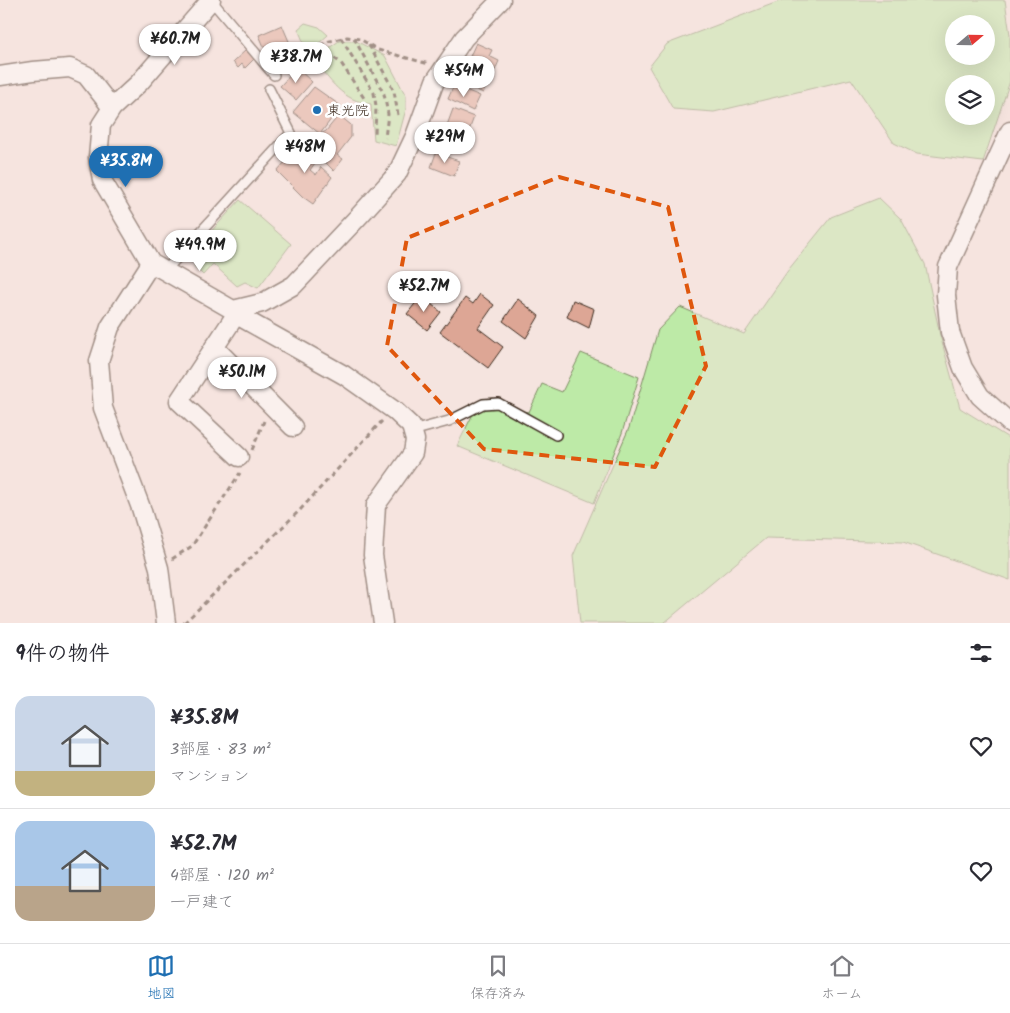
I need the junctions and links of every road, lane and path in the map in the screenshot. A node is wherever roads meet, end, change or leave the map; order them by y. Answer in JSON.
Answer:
{"nodes":[{"id":1,"x":211,"y":0,"type":"edge"},
{"id":2,"x":501,"y":0,"type":"edge"},
{"id":3,"x":341,"y":38,"type":"junction"},
{"id":4,"x":354,"y":38,"type":"junction"},
{"id":5,"x":369,"y":44,"type":"junction"},
{"id":6,"x":320,"y":47,"type":"junction"},
{"id":7,"x":444,"y":68,"type":"junction"},
{"id":8,"x":276,"y":73,"type":"joint"},
{"id":9,"x":0,"y":76,"type":"edge"},
{"id":10,"x":269,"y":89,"type":"dead end"},
{"id":11,"x":364,"y":98,"type":"dead end"},
{"id":12,"x":112,"y":108,"type":"junction"},
{"id":13,"x":398,"y":115,"type":"dead end"},
{"id":14,"x":1010,"y":131,"type":"edge"},
{"id":15,"x":376,"y":136,"type":"dead end"},
{"id":16,"x":385,"y":138,"type":"dead end"},
{"id":17,"x":158,"y":267,"type":"junction"},
{"id":18,"x":235,"y":311,"type":"junction"},
{"id":19,"x":214,"y":347,"type":"junction"},
{"id":20,"x":270,"y":404,"type":"junction"},
{"id":21,"x":393,"y":410,"type":"junction"},
{"id":22,"x":1010,"y":423,"type":"edge"},
{"id":23,"x":293,"y":427,"type":"dead end"},
{"id":24,"x":412,"y":431,"type":"junction"},
{"id":25,"x":556,"y":435,"type":"dead end"},
{"id":26,"x":244,"y":460,"type":"junction"},
{"id":27,"x":159,"y":568,"type":"junction"},
{"id":28,"x":166,"y":623,"type":"edge"},
{"id":29,"x":184,"y":623,"type":"edge"},
{"id":30,"x":383,"y":623,"type":"edge"}],
"edges":[{"from":1,"to":8,"type":"lane"},
{"from":1,"to":12,"type":"street"},
{"from":2,"to":7,"type":"street"},
{"from":3,"to":4,"type":"path"},
{"from":3,"to":6,"type":"path"},
{"from":3,"to":15,"type":"path"},
{"from":4,"to":5,"type":"path"},
{"from":4,"to":16,"type":"path"},
{"from":5,"to":7,"type":"path"},
{"from":5,"to":13,"type":"path"},
{"from":6,"to":8,"type":"path"},
{"from":6,"to":11,"type":"path"},
{"from":7,"to":18,"type":"street"},
{"from":9,"to":12,"type":"street"},
{"from":10,"to":17,"type":"lane"},
{"from":12,"to":17,"type":"street"},
{"from":14,"to":22,"type":"street"},
{"from":17,"to":18,"type":"street"},
{"from":17,"to":27,"type":"street"},
{"from":18,"to":19,"type":"street"},
{"from":18,"to":21,"type":"street"},
{"from":19,"to":20,"type":"street"},
{"from":19,"to":26,"type":"street"},
{"from":20,"to":23,"type":"street"},
{"from":20,"to":26,"type":"path"},
{"from":21,"to":24,"type":"street"},
{"from":21,"to":29,"type":"path"},
{"from":24,"to":25,"type":"lane"},
{"from":24,"to":30,"type":"street"},
{"from":26,"to":27,"type":"path"},
{"from":27,"to":28,"type":"street"}]}
